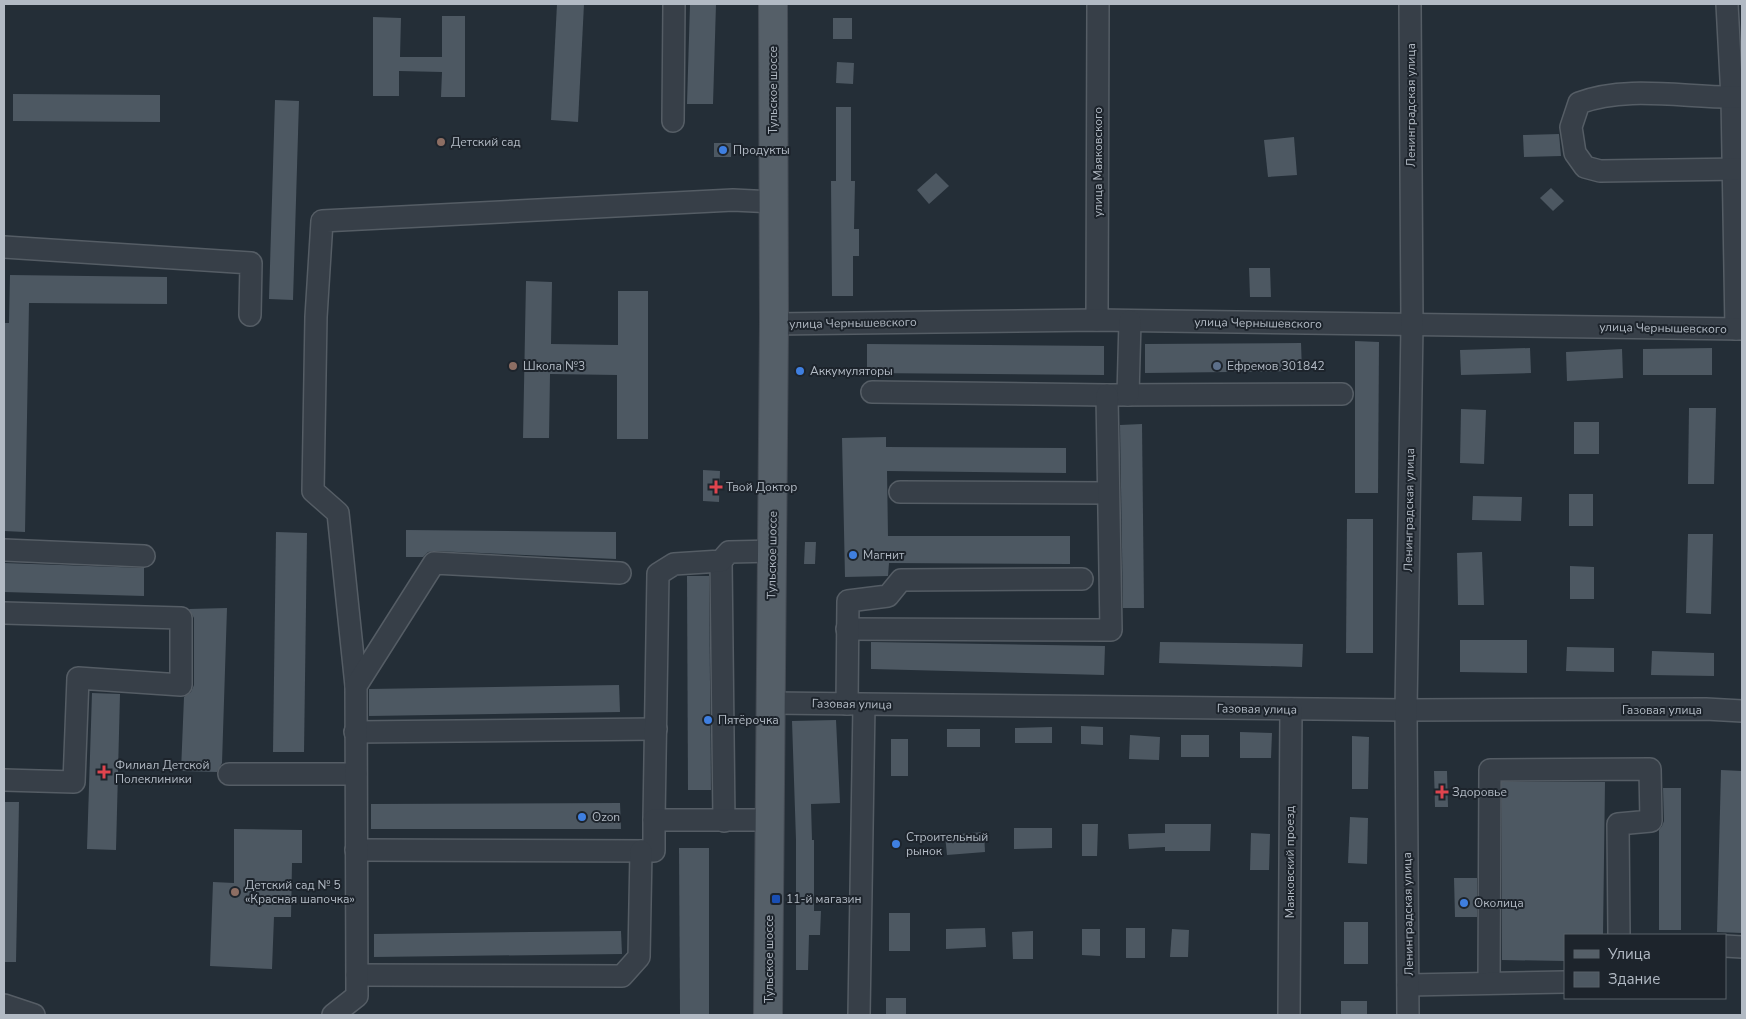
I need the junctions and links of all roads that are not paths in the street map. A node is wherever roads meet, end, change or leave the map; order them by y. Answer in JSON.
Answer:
{"nodes":[{"id":1,"x":674,"y":4,"type":"edge"},
{"id":2,"x":773,"y":4,"type":"edge"},
{"id":3,"x":1098,"y":4,"type":"edge"},
{"id":4,"x":1410,"y":4,"type":"edge"},
{"id":5,"x":1727,"y":4,"type":"edge"},
{"id":6,"x":1737,"y":98,"type":"edge"},
{"id":7,"x":673,"y":121,"type":"dead end"},
{"id":8,"x":1738,"y":169,"type":"edge"},
{"id":9,"x":773,"y":202,"type":"junction"},
{"id":10,"x":4,"y":248,"type":"edge"},
{"id":11,"x":250,"y":315,"type":"dead end"},
{"id":12,"x":1097,"y":320,"type":"junction"},
{"id":13,"x":1130,"y":321,"type":"junction"},
{"id":14,"x":774,"y":324,"type":"junction"},
{"id":15,"x":1412,"y":325,"type":"junction"},
{"id":16,"x":1739,"y":329,"type":"edge"},
{"id":17,"x":872,"y":392,"type":"dead end"},
{"id":18,"x":1342,"y":394,"type":"dead end"},
{"id":19,"x":1128,"y":395,"type":"junction"},
{"id":20,"x":1107,"y":396,"type":"junction"},
{"id":21,"x":900,"y":492,"type":"dead end"},
{"id":22,"x":1108,"y":493,"type":"junction"},
{"id":23,"x":4,"y":550,"type":"edge"},
{"id":24,"x":772,"y":551,"type":"junction"},
{"id":25,"x":144,"y":556,"type":"dead end"},
{"id":26,"x":721,"y":561,"type":"junction"},
{"id":27,"x":620,"y":573,"type":"dead end"},
{"id":28,"x":1082,"y":579,"type":"dead end"},
{"id":29,"x":4,"y":613,"type":"edge"},
{"id":30,"x":848,"y":629,"type":"junction"},
{"id":31,"x":356,"y":686,"type":"junction"},
{"id":32,"x":772,"y":703,"type":"junction"},
{"id":33,"x":856,"y":704,"type":"junction"},
{"id":34,"x":1291,"y":709,"type":"junction"},
{"id":35,"x":1406,"y":710,"type":"junction"},
{"id":36,"x":1742,"y":711,"type":"edge"},
{"id":37,"x":656,"y":729,"type":"junction"},
{"id":38,"x":355,"y":732,"type":"junction"},
{"id":39,"x":229,"y":774,"type":"dead end"},
{"id":40,"x":356,"y":774,"type":"junction"},
{"id":41,"x":4,"y":780,"type":"edge"},
{"id":42,"x":654,"y":820,"type":"junction"},
{"id":43,"x":770,"y":820,"type":"junction"},
{"id":44,"x":724,"y":821,"type":"junction"},
{"id":45,"x":356,"y":850,"type":"junction"},
{"id":46,"x":641,"y":851,"type":"junction"},
{"id":47,"x":1619,"y":934,"type":"edge"},
{"id":48,"x":1726,"y":946,"type":"edge"},
{"id":49,"x":1742,"y":947,"type":"edge"},
{"id":50,"x":357,"y":975,"type":"junction"},
{"id":51,"x":1564,"y":982,"type":"edge"},
{"id":52,"x":1488,"y":983,"type":"junction"},
{"id":53,"x":1408,"y":985,"type":"junction"},
{"id":54,"x":4,"y":1005,"type":"edge"},
{"id":55,"x":34,"y":1015,"type":"edge"},
{"id":56,"x":333,"y":1015,"type":"edge"},
{"id":57,"x":768,"y":1015,"type":"edge"},
{"id":58,"x":859,"y":1015,"type":"edge"},
{"id":59,"x":1289,"y":1015,"type":"edge"},
{"id":60,"x":1408,"y":1015,"type":"edge"}],
"edges":[{"from":1,"to":7,"type":"street"},
{"from":2,"to":9,"type":"main road","name":"Тульское шоссе"},
{"from":3,"to":12,"type":"street","name":"улица Маяковского"},
{"from":4,"to":15,"type":"street","name":"Ленинградская улица"},
{"from":5,"to":6,"type":"street"},
{"from":6,"to":8,"type":"street"},
{"from":6,"to":8,"type":"street"},
{"from":8,"to":16,"type":"street"},
{"from":9,"to":14,"type":"main road","name":"Тульское шоссе"},
{"from":9,"to":31,"type":"street"},
{"from":10,"to":11,"type":"street"},
{"from":12,"to":13,"type":"street","name":"улица Чернышевского"},
{"from":12,"to":14,"type":"street","name":"улица Чернышевского"},
{"from":13,"to":15,"type":"street","name":"улица Чернышевского"},
{"from":13,"to":19,"type":"street"},
{"from":14,"to":24,"type":"main road","name":"Тульское шоссе"},
{"from":15,"to":16,"type":"street","name":"улица Чернышевского"},
{"from":15,"to":35,"type":"street","name":"Ленинградская улица"},
{"from":17,"to":20,"type":"street"},
{"from":18,"to":19,"type":"street"},
{"from":19,"to":20,"type":"street"},
{"from":20,"to":22,"type":"street"},
{"from":21,"to":22,"type":"street"},
{"from":22,"to":30,"type":"street"},
{"from":23,"to":25,"type":"street"},
{"from":24,"to":26,"type":"street"},
{"from":24,"to":32,"type":"main road","name":"Тульское шоссе"},
{"from":26,"to":37,"type":"street"},
{"from":26,"to":44,"type":"street"},
{"from":27,"to":31,"type":"street"},
{"from":28,"to":30,"type":"street"},
{"from":29,"to":41,"type":"street"},
{"from":30,"to":33,"type":"street"},
{"from":31,"to":38,"type":"street"},
{"from":32,"to":33,"type":"street","name":"Газовая улица"},
{"from":32,"to":43,"type":"main road","name":"Тульское шоссе"},
{"from":33,"to":34,"type":"street","name":"Газовая улица"},
{"from":33,"to":58,"type":"street"},
{"from":34,"to":35,"type":"street","name":"Газовая улица"},
{"from":34,"to":59,"type":"street","name":"Маяковский проезд"},
{"from":35,"to":36,"type":"street","name":"Газовая улица"},
{"from":35,"to":53,"type":"street","name":"Ленинградская улица"},
{"from":37,"to":38,"type":"street"},
{"from":37,"to":42,"type":"street"},
{"from":38,"to":40,"type":"street"},
{"from":39,"to":40,"type":"street"},
{"from":40,"to":45,"type":"street"},
{"from":42,"to":44,"type":"street"},
{"from":42,"to":46,"type":"street"},
{"from":43,"to":44,"type":"street"},
{"from":43,"to":57,"type":"main road","name":"Тульское шоссе"},
{"from":45,"to":46,"type":"street"},
{"from":45,"to":50,"type":"street"},
{"from":46,"to":50,"type":"street"},
{"from":47,"to":52,"type":"street"},
{"from":48,"to":49,"type":"street"},
{"from":50,"to":56,"type":"street"},
{"from":51,"to":52,"type":"street"},
{"from":52,"to":53,"type":"street"},
{"from":53,"to":60,"type":"street","name":"Ленинградская улица"},
{"from":54,"to":55,"type":"street"}]}
